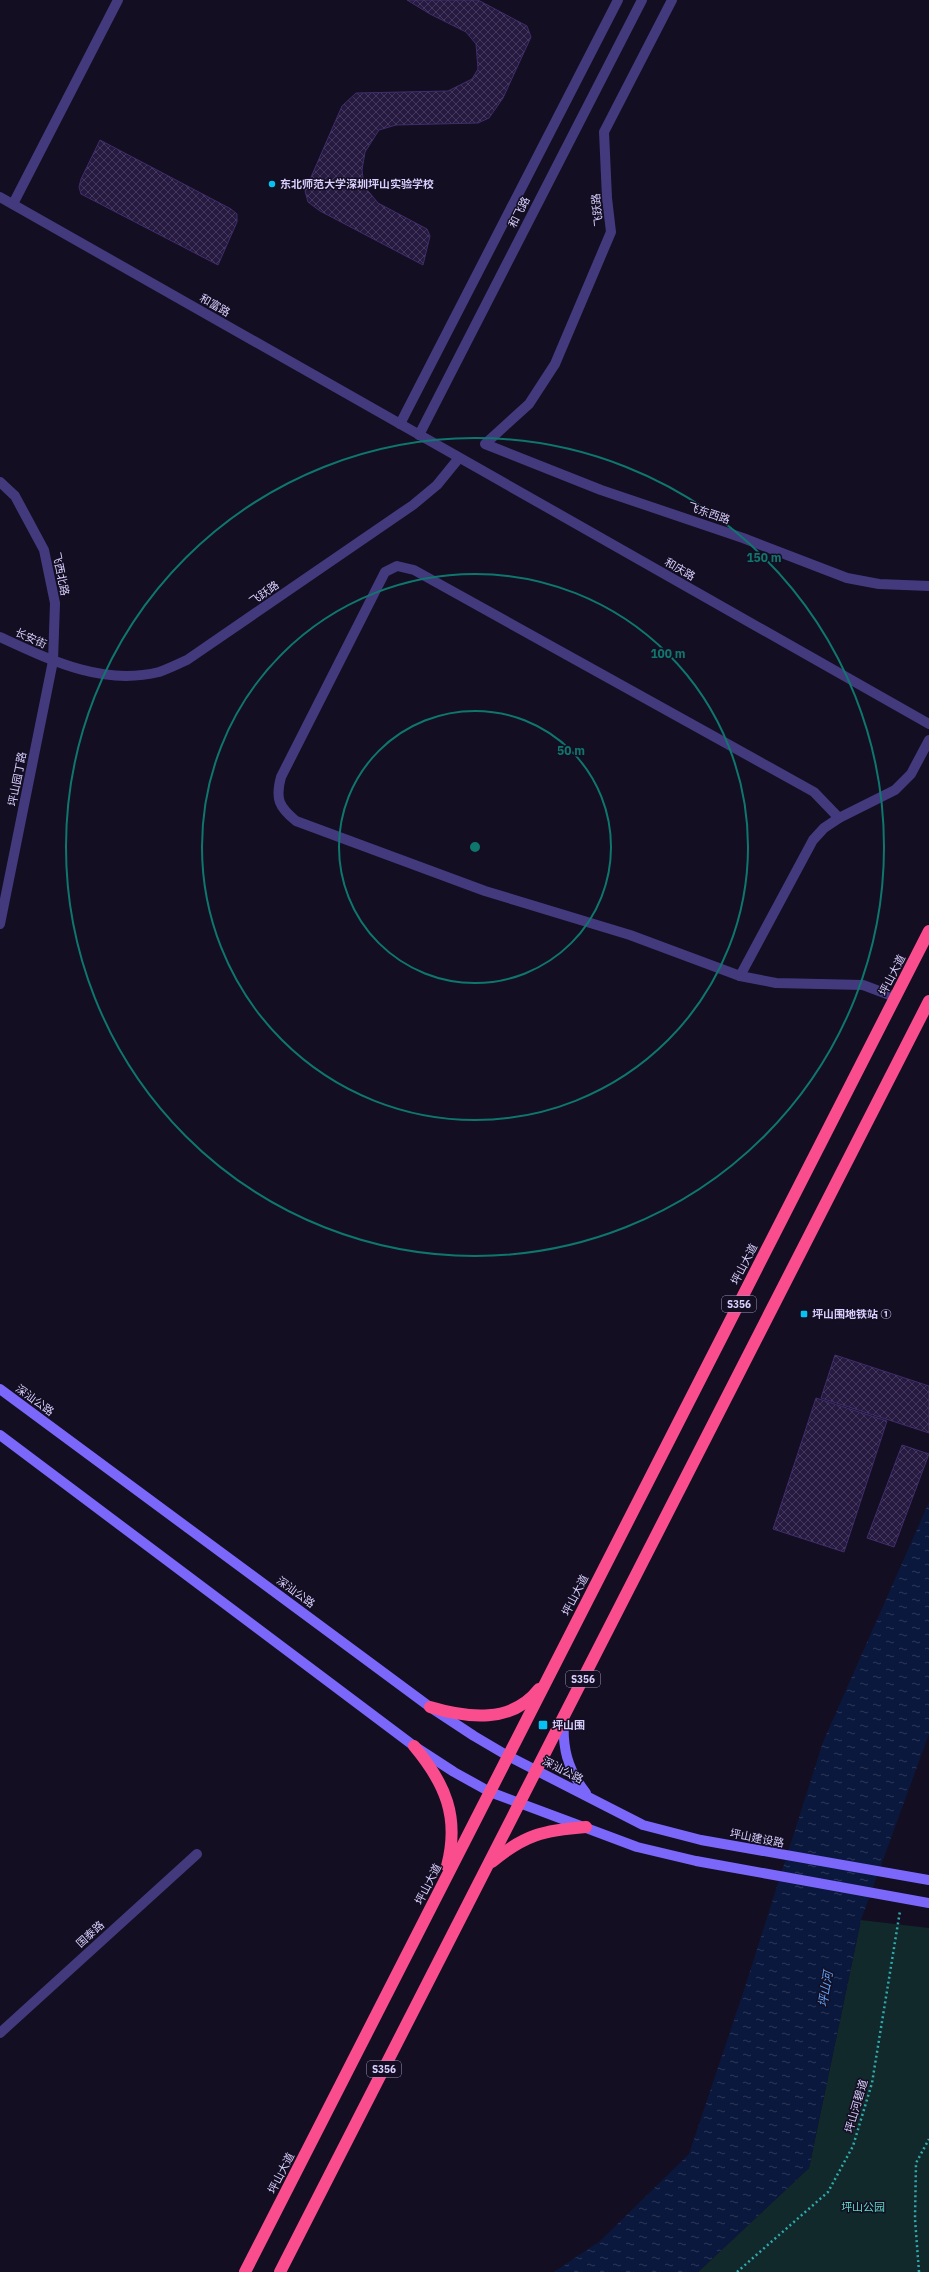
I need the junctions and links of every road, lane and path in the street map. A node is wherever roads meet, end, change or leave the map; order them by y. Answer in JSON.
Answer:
{"nodes":[{"id":1,"x":118,"y":0,"type":"edge"},
{"id":2,"x":618,"y":0,"type":"edge"},
{"id":3,"x":642,"y":0,"type":"edge"},
{"id":4,"x":672,"y":0,"type":"edge"},
{"id":5,"x":0,"y":197,"type":"edge"},
{"id":6,"x":13,"y":204,"type":"junction"},
{"id":7,"x":400,"y":424,"type":"junction"},
{"id":8,"x":419,"y":435,"type":"junction"},
{"id":9,"x":485,"y":444,"type":"joint"},
{"id":10,"x":459,"y":458,"type":"junction"},
{"id":11,"x":0,"y":482,"type":"edge"},
{"id":12,"x":929,"y":586,"type":"edge"},
{"id":13,"x":0,"y":637,"type":"edge"},
{"id":14,"x":52,"y":661,"type":"junction"},
{"id":15,"x":929,"y":724,"type":"edge"},
{"id":16,"x":929,"y":740,"type":"edge"},
{"id":17,"x":839,"y":818,"type":"junction"},
{"id":18,"x":0,"y":924,"type":"edge"},
{"id":19,"x":929,"y":931,"type":"edge"},
{"id":20,"x":740,"y":976,"type":"junction"},
{"id":21,"x":895,"y":997,"type":"junction"},
{"id":22,"x":929,"y":1001,"type":"edge"},
{"id":23,"x":0,"y":1389,"type":"edge"},
{"id":24,"x":0,"y":1435,"type":"edge"},
{"id":25,"x":548,"y":1677,"type":"junction"},
{"id":26,"x":430,"y":1707,"type":"junction"},
{"id":27,"x":564,"y":1716,"type":"junction"},
{"id":28,"x":414,"y":1746,"type":"junction"},
{"id":29,"x":508,"y":1756,"type":"junction"},
{"id":30,"x":536,"y":1770,"type":"junction"},
{"id":31,"x":490,"y":1792,"type":"junction"},
{"id":32,"x":588,"y":1797,"type":"junction"},
{"id":33,"x":520,"y":1803,"type":"junction"},
{"id":34,"x":586,"y":1828,"type":"junction"},
{"id":35,"x":197,"y":1854,"type":"dead end"},
{"id":36,"x":488,"y":1865,"type":"junction"},
{"id":37,"x":929,"y":1880,"type":"edge"},
{"id":38,"x":443,"y":1884,"type":"junction"},
{"id":39,"x":902,"y":1899,"type":"junction"},
{"id":40,"x":929,"y":1903,"type":"edge"},
{"id":41,"x":0,"y":2033,"type":"edge"},
{"id":42,"x":929,"y":2139,"type":"edge"},
{"id":43,"x":245,"y":2272,"type":"edge"},
{"id":44,"x":280,"y":2272,"type":"edge"},
{"id":45,"x":737,"y":2272,"type":"edge"},
{"id":46,"x":919,"y":2272,"type":"edge"}],
"edges":[{"from":1,"to":6,"type":"street"},
{"from":2,"to":7,"type":"street","name":"和飞路"},
{"from":3,"to":8,"type":"street","name":"和飞路"},
{"from":4,"to":9,"type":"street","name":"飞跃路"},
{"from":5,"to":6,"type":"street","name":"和富路"},
{"from":6,"to":7,"type":"street","name":"和富路"},
{"from":7,"to":8,"type":"street","name":"和富路"},
{"from":8,"to":10,"type":"street","name":"和庆路"},
{"from":9,"to":12,"type":"street","name":"飞东西路"},
{"from":10,"to":14,"type":"street","name":"飞跃路"},
{"from":10,"to":15,"type":"street","name":"和庆路"},
{"from":11,"to":14,"type":"street","name":"飞西北路"},
{"from":13,"to":14,"type":"street","name":"长安街"},
{"from":14,"to":18,"type":"street","name":"坪山园丁路"},
{"from":16,"to":17,"type":"street"},
{"from":17,"to":20,"type":"street"},
{"from":17,"to":20,"type":"street"},
{"from":19,"to":21,"type":"highway","name":"坪山大道","number":"S356"},
{"from":20,"to":21,"type":"street"},
{"from":21,"to":25,"type":"highway","name":"坪山大道","number":"S356"},
{"from":22,"to":27,"type":"highway","number":"S356"},
{"from":23,"to":26,"type":"main road","name":"深汕公路"},
{"from":24,"to":28,"type":"main road"},
{"from":25,"to":26,"type":"highway"},
{"from":25,"to":29,"type":"highway","name":"坪山大道","number":"S356"},
{"from":26,"to":29,"type":"main road","name":"深汕公路"},
{"from":27,"to":30,"type":"highway","number":"S356"},
{"from":27,"to":32,"type":"main road"},
{"from":28,"to":31,"type":"main road"},
{"from":28,"to":38,"type":"highway"},
{"from":29,"to":30,"type":"main road","name":"深汕公路"},
{"from":29,"to":31,"type":"highway","name":"坪山大道","number":"S356"},
{"from":30,"to":32,"type":"main road","name":"深汕公路"},
{"from":30,"to":33,"type":"highway","number":"S356"},
{"from":31,"to":33,"type":"main road"},
{"from":31,"to":38,"type":"highway","name":"坪山大道","number":"S356"},
{"from":32,"to":37,"type":"main road","name":"坪山建设路"},
{"from":33,"to":34,"type":"main road"},
{"from":33,"to":36,"type":"highway","number":"S356"},
{"from":34,"to":36,"type":"highway"},
{"from":34,"to":39,"type":"main road"},
{"from":35,"to":41,"type":"street","name":"国泰路"},
{"from":36,"to":44,"type":"highway","number":"S356"},
{"from":38,"to":43,"type":"highway","name":"坪山大道","number":"S356"},
{"from":39,"to":40,"type":"main road"},
{"from":39,"to":45,"type":"path","name":"坪山河碧道"},
{"from":42,"to":46,"type":"path"}]}
